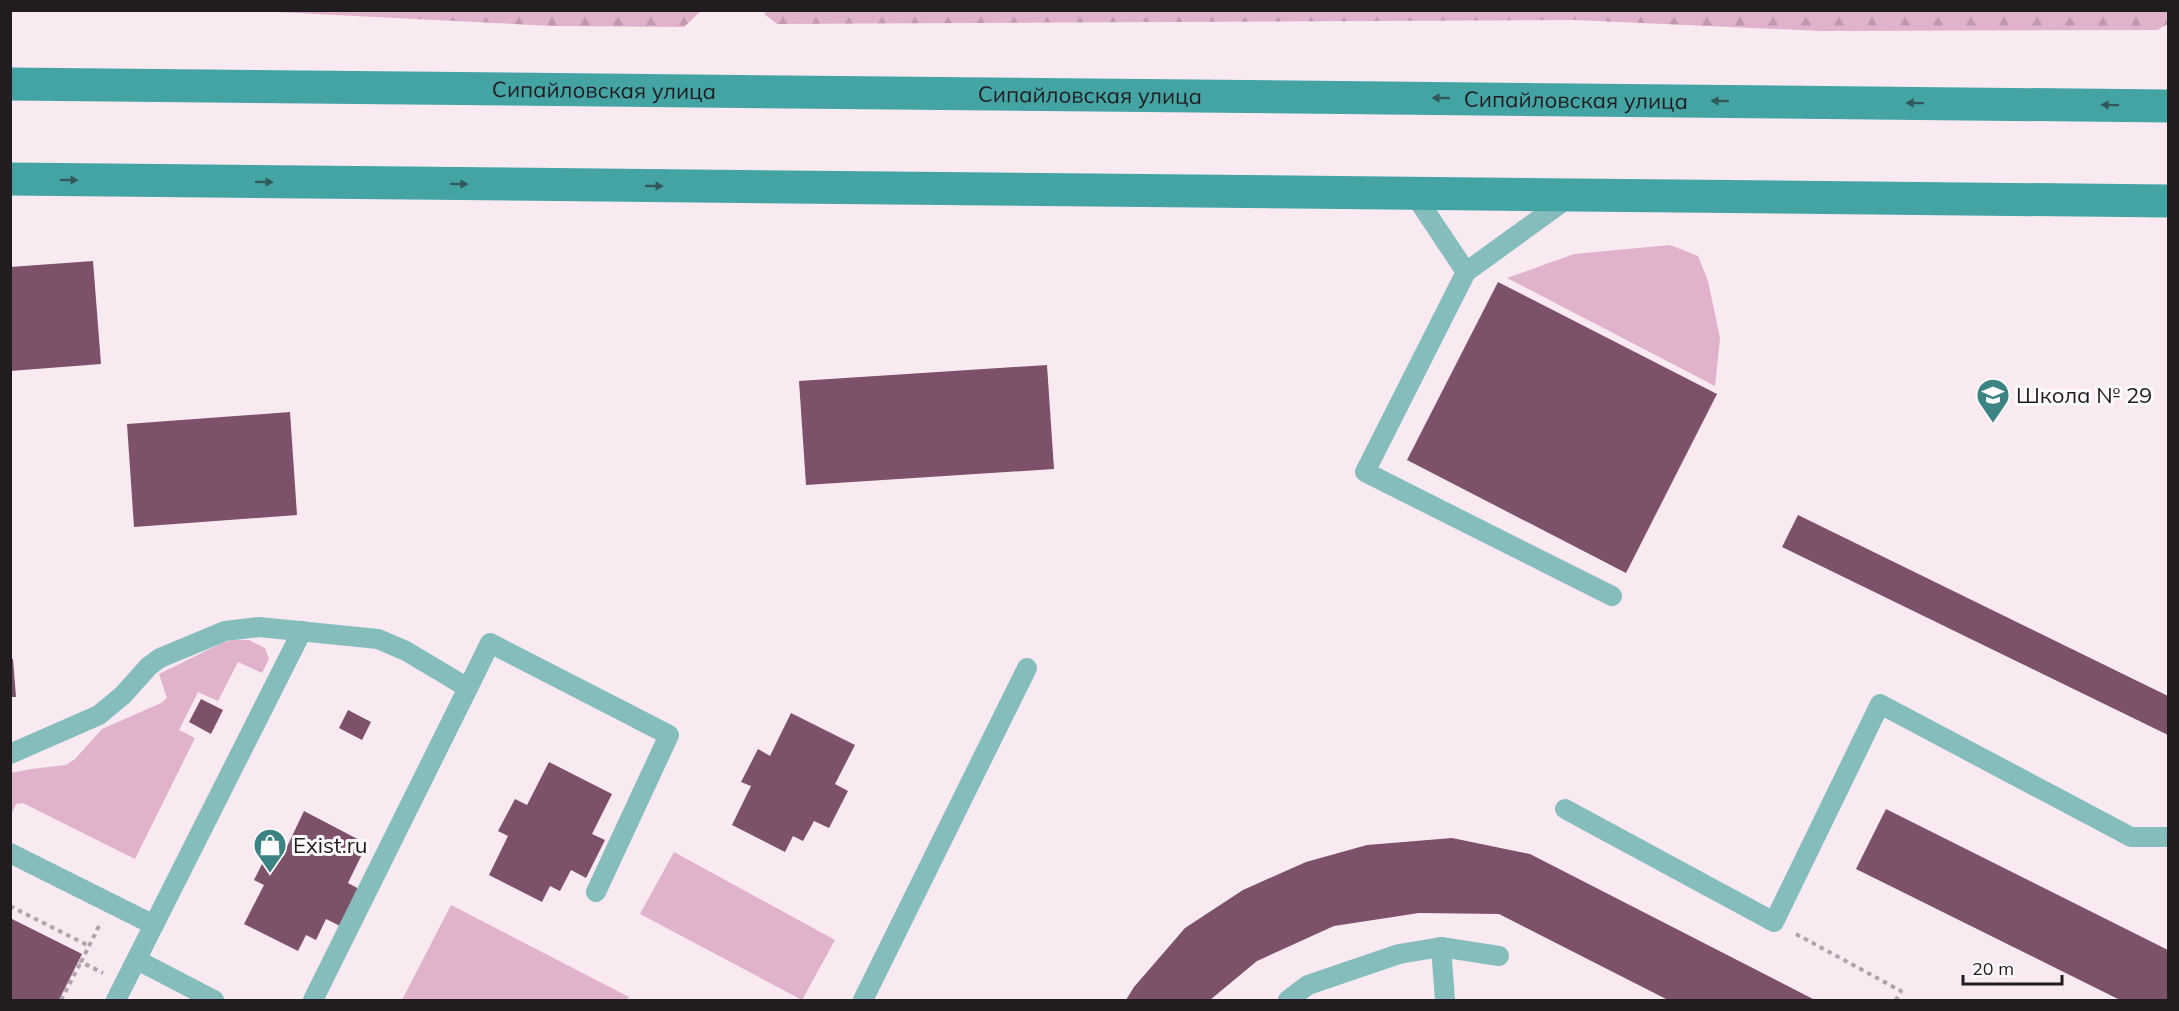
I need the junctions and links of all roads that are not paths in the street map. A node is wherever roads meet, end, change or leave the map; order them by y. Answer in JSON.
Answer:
{"nodes":[{"id":1,"x":10,"y":84,"type":"edge"},
{"id":2,"x":2169,"y":106,"type":"edge"},
{"id":3,"x":10,"y":179,"type":"edge"},
{"id":4,"x":1414,"y":194,"type":"junction"},
{"id":5,"x":1572,"y":195,"type":"junction"},
{"id":6,"x":2169,"y":201,"type":"edge"},
{"id":7,"x":1466,"y":272,"type":"junction"},
{"id":8,"x":1612,"y":596,"type":"dead end"},
{"id":9,"x":302,"y":631,"type":"junction"},
{"id":10,"x":1027,"y":668,"type":"dead end"},
{"id":11,"x":468,"y":688,"type":"junction"},
{"id":12,"x":10,"y":754,"type":"edge"},
{"id":13,"x":1565,"y":808,"type":"dead end"},
{"id":14,"x":2169,"y":837,"type":"edge"},
{"id":15,"x":10,"y":853,"type":"edge"},
{"id":16,"x":596,"y":892,"type":"dead end"},
{"id":17,"x":154,"y":925,"type":"junction"},
{"id":18,"x":1441,"y":947,"type":"junction"},
{"id":19,"x":1499,"y":956,"type":"dead end"},
{"id":20,"x":136,"y":960,"type":"junction"},
{"id":21,"x":116,"y":1000,"type":"edge"},
{"id":22,"x":214,"y":1000,"type":"edge"},
{"id":23,"x":314,"y":1000,"type":"edge"},
{"id":24,"x":863,"y":1000,"type":"edge"},
{"id":25,"x":1288,"y":1000,"type":"edge"},
{"id":26,"x":1445,"y":1000,"type":"edge"}],
"edges":[{"from":2,"to":1,"type":"main road","name":"Сипайловская улица","one_way":true},
{"from":3,"to":4,"type":"main road","one_way":true},
{"from":4,"to":5,"type":"main road"},
{"from":4,"to":7,"type":"lane"},
{"from":5,"to":6,"type":"main road"},
{"from":5,"to":7,"type":"lane"},
{"from":7,"to":8,"type":"lane"},
{"from":9,"to":11,"type":"lane"},
{"from":9,"to":12,"type":"lane"},
{"from":9,"to":17,"type":"lane"},
{"from":10,"to":24,"type":"lane"},
{"from":11,"to":16,"type":"lane"},
{"from":11,"to":23,"type":"lane"},
{"from":13,"to":14,"type":"lane"},
{"from":15,"to":17,"type":"lane"},
{"from":17,"to":20,"type":"lane"},
{"from":18,"to":19,"type":"lane"},
{"from":18,"to":25,"type":"lane"},
{"from":18,"to":26,"type":"lane"},
{"from":20,"to":21,"type":"lane"},
{"from":20,"to":22,"type":"lane"}]}
